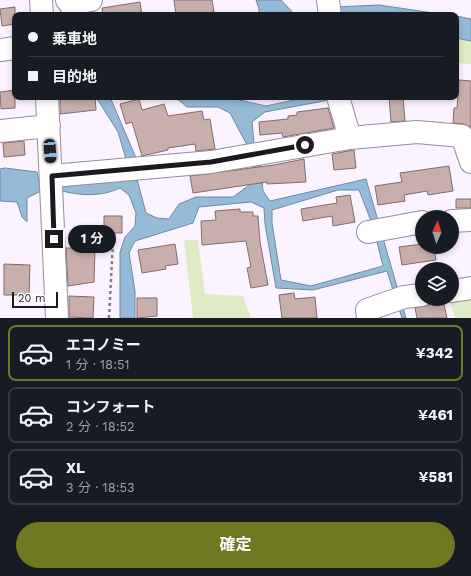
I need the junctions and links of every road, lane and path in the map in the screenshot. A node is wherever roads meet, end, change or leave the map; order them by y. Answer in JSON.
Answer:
{"nodes":[{"id":1,"x":41,"y":0,"type":"edge"},
{"id":2,"x":67,"y":0,"type":"edge"},
{"id":3,"x":91,"y":0,"type":"edge"},
{"id":4,"x":42,"y":12,"type":"edge"},
{"id":5,"x":12,"y":48,"type":"edge"},
{"id":6,"x":0,"y":50,"type":"edge"},
{"id":7,"x":47,"y":100,"type":"edge"},
{"id":8,"x":339,"y":100,"type":"edge"},
{"id":9,"x":49,"y":126,"type":"junction"},
{"id":10,"x":0,"y":130,"type":"edge"},
{"id":11,"x":350,"y":138,"type":"junction"},
{"id":12,"x":471,"y":162,"type":"edge"},
{"id":13,"x":52,"y":176,"type":"junction"},
{"id":14,"x":471,"y":220,"type":"edge"},
{"id":15,"x":459,"y":221,"type":"edge"},
{"id":16,"x":415,"y":223,"type":"edge"},
{"id":17,"x":376,"y":230,"type":"dead end"},
{"id":18,"x":113,"y":241,"type":"dead end"},
{"id":19,"x":471,"y":288,"type":"edge"},
{"id":20,"x":459,"y":290,"type":"edge"},
{"id":21,"x":406,"y":298,"type":"edge"},
{"id":22,"x":57,"y":318,"type":"edge"},
{"id":23,"x":109,"y":318,"type":"edge"},
{"id":24,"x":368,"y":318,"type":"edge"}],
"edges":[{"from":1,"to":4,"type":"street"},
{"from":2,"to":3,"type":"street"},
{"from":5,"to":6,"type":"street"},
{"from":7,"to":9,"type":"street"},
{"from":8,"to":11,"type":"street"},
{"from":9,"to":10,"type":"street"},
{"from":9,"to":13,"type":"street"},
{"from":11,"to":12,"type":"street"},
{"from":11,"to":13,"type":"street"},
{"from":13,"to":22,"type":"street"},
{"from":14,"to":15,"type":"street"},
{"from":16,"to":17,"type":"street"},
{"from":18,"to":23,"type":"path"},
{"from":19,"to":20,"type":"street"},
{"from":21,"to":24,"type":"street"}]}
